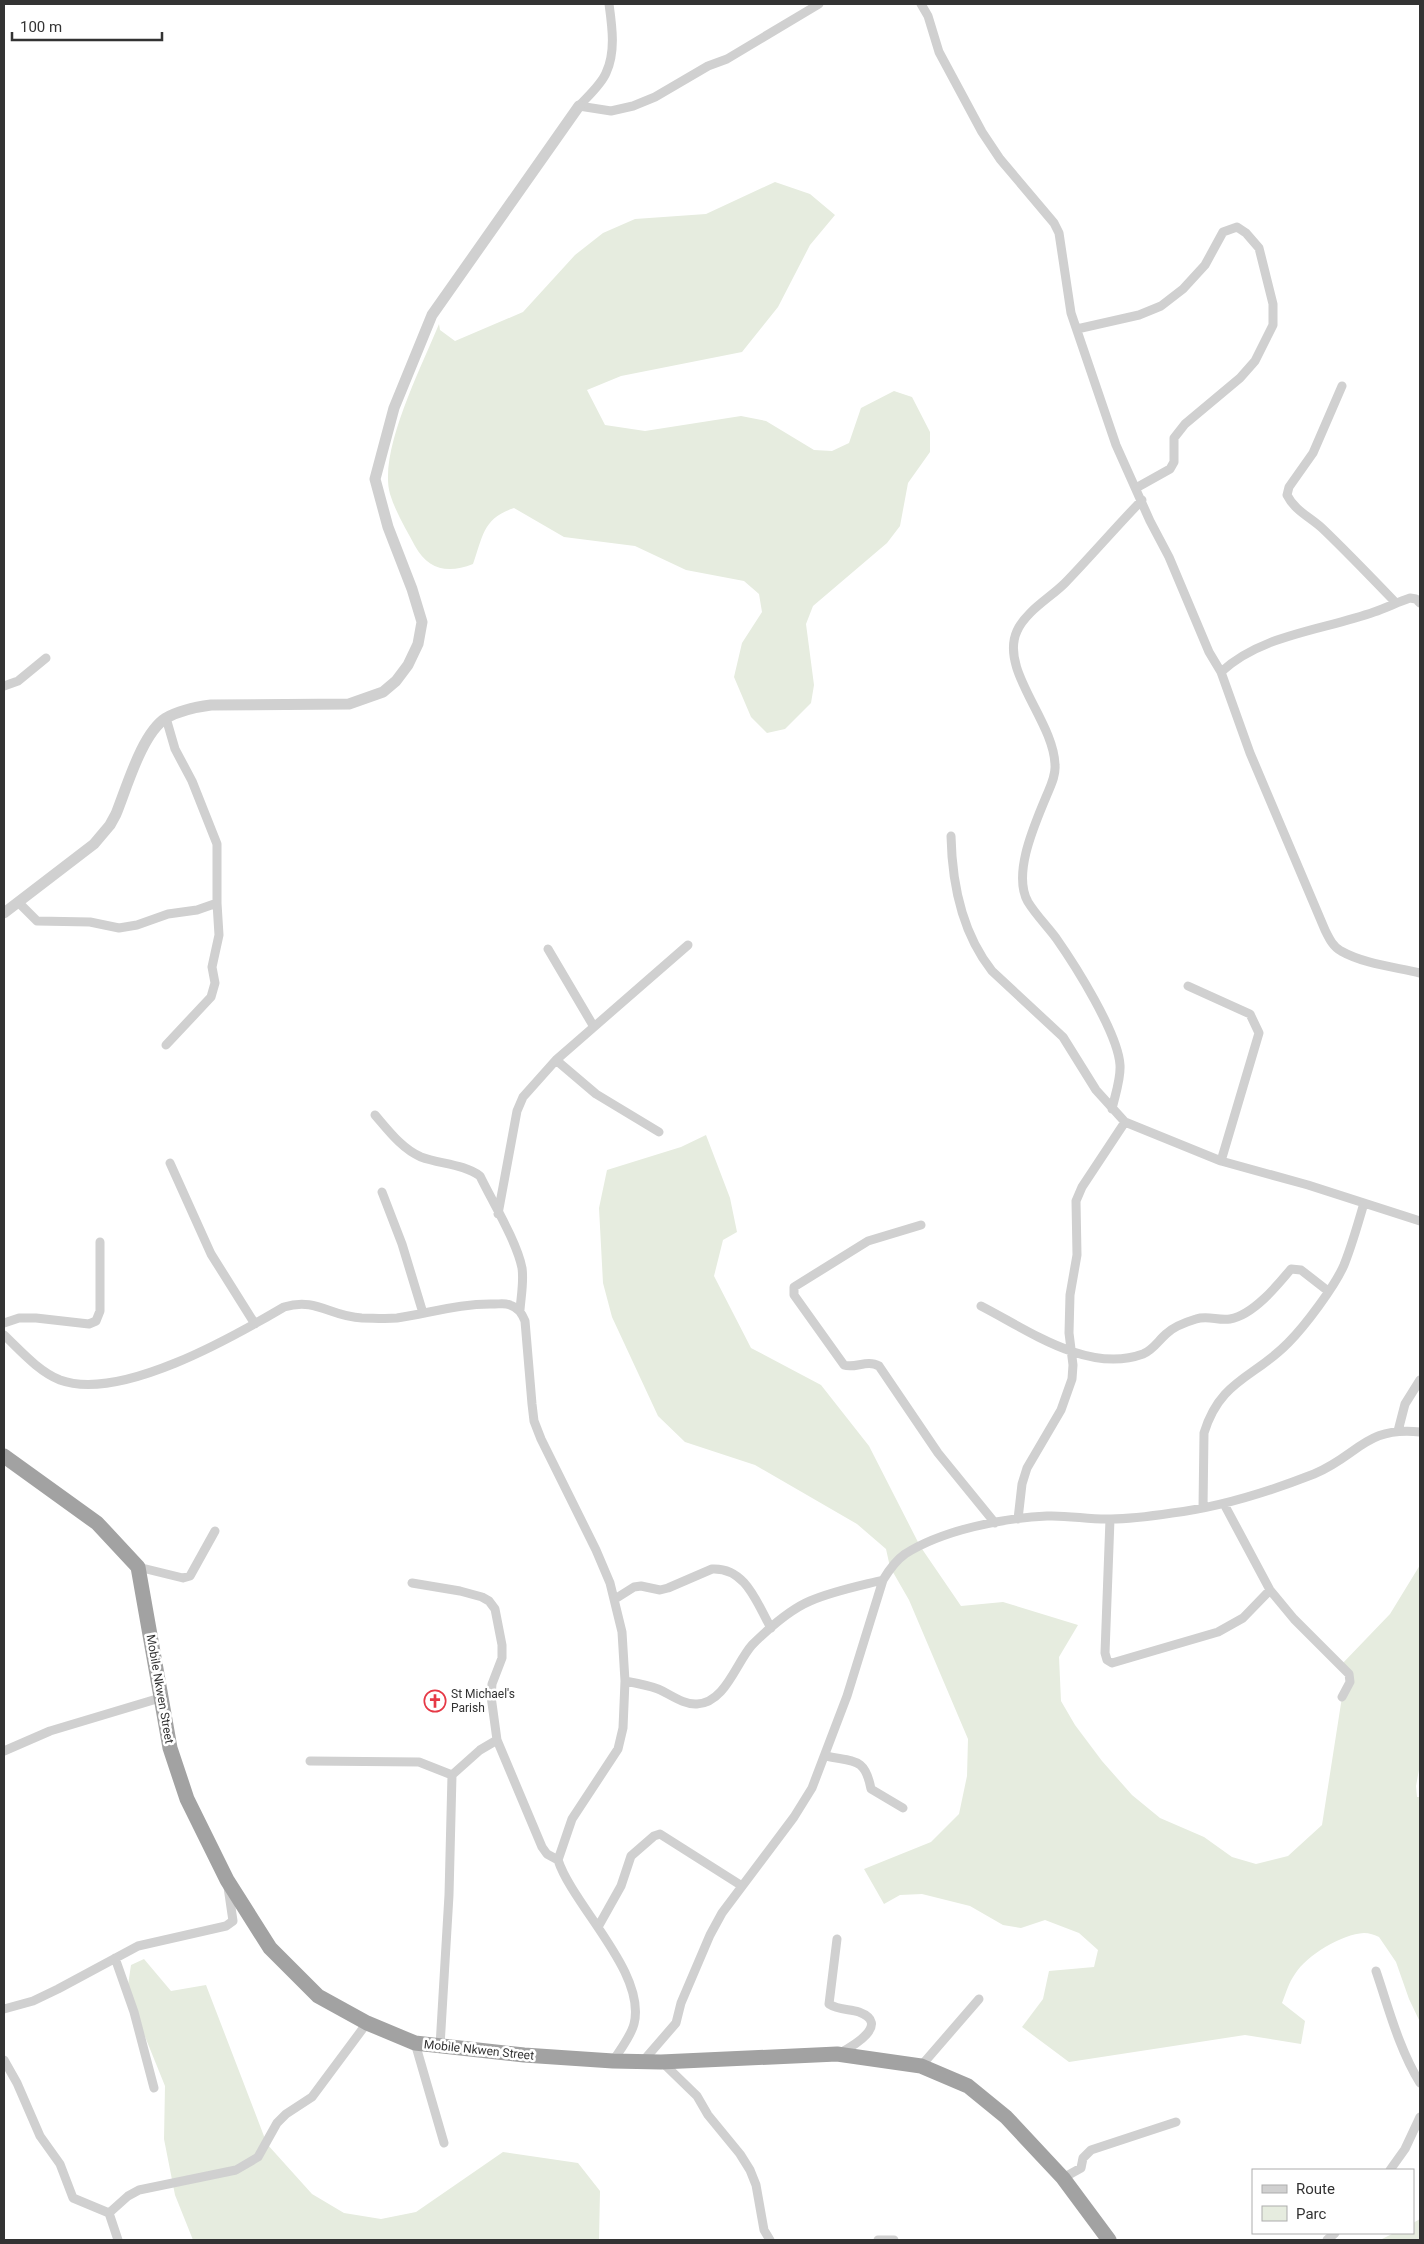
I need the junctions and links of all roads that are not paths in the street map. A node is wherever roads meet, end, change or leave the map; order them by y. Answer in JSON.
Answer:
{"nodes":[{"id":1,"x":609,"y":4,"type":"edge"},
{"id":2,"x":819,"y":4,"type":"edge"},
{"id":3,"x":922,"y":4,"type":"edge"},
{"id":4,"x":579,"y":106,"type":"junction"},
{"id":5,"x":1077,"y":330,"type":"junction"},
{"id":6,"x":1342,"y":386,"type":"dead end"},
{"id":7,"x":1136,"y":488,"type":"junction"},
{"id":8,"x":1142,"y":500,"type":"junction"},
{"id":9,"x":1396,"y":603,"type":"junction"},
{"id":10,"x":1420,"y":603,"type":"edge"},
{"id":11,"x":46,"y":658,"type":"dead end"},
{"id":12,"x":1221,"y":672,"type":"junction"},
{"id":13,"x":4,"y":686,"type":"edge"},
{"id":14,"x":166,"y":718,"type":"junction"},
{"id":15,"x":951,"y":836,"type":"dead end"},
{"id":16,"x":19,"y":903,"type":"junction"},
{"id":17,"x":216,"y":903,"type":"junction"},
{"id":18,"x":4,"y":914,"type":"edge"},
{"id":19,"x":688,"y":945,"type":"dead end"},
{"id":20,"x":548,"y":949,"type":"dead end"},
{"id":21,"x":1420,"y":973,"type":"edge"},
{"id":22,"x":1188,"y":986,"type":"dead end"},
{"id":23,"x":594,"y":1027,"type":"junction"},
{"id":24,"x":166,"y":1045,"type":"dead end"},
{"id":25,"x":556,"y":1060,"type":"junction"},
{"id":26,"x":1112,"y":1109,"type":"junction"},
{"id":27,"x":375,"y":1115,"type":"dead end"},
{"id":28,"x":1125,"y":1122,"type":"junction"},
{"id":29,"x":659,"y":1132,"type":"dead end"},
{"id":30,"x":1221,"y":1161,"type":"junction"},
{"id":31,"x":170,"y":1163,"type":"dead end"},
{"id":32,"x":382,"y":1192,"type":"dead end"},
{"id":33,"x":1364,"y":1203,"type":"junction"},
{"id":34,"x":498,"y":1214,"type":"junction"},
{"id":35,"x":1420,"y":1221,"type":"edge"},
{"id":36,"x":921,"y":1225,"type":"dead end"},
{"id":37,"x":100,"y":1242,"type":"dead end"},
{"id":38,"x":1328,"y":1291,"type":"junction"},
{"id":39,"x":981,"y":1306,"type":"dead end"},
{"id":40,"x":520,"y":1310,"type":"junction"},
{"id":41,"x":423,"y":1313,"type":"junction"},
{"id":42,"x":4,"y":1322,"type":"edge"},
{"id":43,"x":255,"y":1324,"type":"junction"},
{"id":44,"x":4,"y":1335,"type":"edge"},
{"id":45,"x":1072,"y":1352,"type":"junction"},
{"id":46,"x":1420,"y":1380,"type":"edge"},
{"id":47,"x":1398,"y":1431,"type":"junction"},
{"id":48,"x":1420,"y":1432,"type":"edge"},
{"id":49,"x":4,"y":1456,"type":"edge"},
{"id":50,"x":1224,"y":1504,"type":"junction"},
{"id":51,"x":1203,"y":1508,"type":"junction"},
{"id":52,"x":1018,"y":1519,"type":"junction"},
{"id":53,"x":1110,"y":1519,"type":"junction"},
{"id":54,"x":995,"y":1523,"type":"junction"},
{"id":55,"x":215,"y":1531,"type":"dead end"},
{"id":56,"x":138,"y":1566,"type":"junction"},
{"id":57,"x":883,"y":1580,"type":"junction"},
{"id":58,"x":412,"y":1583,"type":"dead end"},
{"id":59,"x":1270,"y":1590,"type":"junction"},
{"id":60,"x":615,"y":1600,"type":"junction"},
{"id":61,"x":771,"y":1628,"type":"junction"},
{"id":62,"x":625,"y":1681,"type":"junction"},
{"id":63,"x":1342,"y":1697,"type":"dead end"},
{"id":64,"x":160,"y":1698,"type":"junction"},
{"id":65,"x":497,"y":1740,"type":"junction"},
{"id":66,"x":4,"y":1751,"type":"edge"},
{"id":67,"x":826,"y":1756,"type":"junction"},
{"id":68,"x":310,"y":1761,"type":"dead end"},
{"id":69,"x":452,"y":1775,"type":"junction"},
{"id":70,"x":903,"y":1808,"type":"dead end"},
{"id":71,"x":558,"y":1860,"type":"junction"},
{"id":72,"x":227,"y":1880,"type":"junction"},
{"id":73,"x":742,"y":1886,"type":"junction"},
{"id":74,"x":598,"y":1926,"type":"junction"},
{"id":75,"x":837,"y":1939,"type":"dead end"},
{"id":76,"x":115,"y":1958,"type":"junction"},
{"id":77,"x":1376,"y":1971,"type":"dead end"},
{"id":78,"x":979,"y":1999,"type":"dead end"},
{"id":79,"x":5,"y":2007,"type":"edge"},
{"id":80,"x":367,"y":2023,"type":"junction"},
{"id":81,"x":415,"y":2043,"type":"junction"},
{"id":82,"x":440,"y":2046,"type":"junction"},
{"id":83,"x":838,"y":2054,"type":"junction"},
{"id":84,"x":4,"y":2060,"type":"edge"},
{"id":85,"x":644,"y":2060,"type":"junction"},
{"id":86,"x":613,"y":2061,"type":"junction"},
{"id":87,"x":661,"y":2062,"type":"junction"},
{"id":88,"x":921,"y":2066,"type":"junction"},
{"id":89,"x":1420,"y":2083,"type":"edge"},
{"id":90,"x":154,"y":2088,"type":"dead end"},
{"id":91,"x":1420,"y":2117,"type":"edge"},
{"id":92,"x":1176,"y":2122,"type":"dead end"},
{"id":93,"x":444,"y":2143,"type":"dead end"},
{"id":94,"x":1391,"y":2169,"type":"edge"},
{"id":95,"x":1062,"y":2178,"type":"junction"},
{"id":96,"x":109,"y":2213,"type":"junction"},
{"id":97,"x":118,"y":2240,"type":"edge"},
{"id":98,"x":770,"y":2240,"type":"edge"},
{"id":99,"x":878,"y":2240,"type":"edge"},
{"id":100,"x":894,"y":2240,"type":"edge"},
{"id":101,"x":1109,"y":2240,"type":"edge"}],
"edges":[{"from":1,"to":4,"type":"street"},
{"from":2,"to":4,"type":"street"},
{"from":3,"to":5,"type":"street"},
{"from":4,"to":14,"type":"street"},
{"from":5,"to":7,"type":"street"},
{"from":5,"to":7,"type":"street"},
{"from":6,"to":9,"type":"street"},
{"from":7,"to":8,"type":"street"},
{"from":8,"to":12,"type":"street"},
{"from":8,"to":26,"type":"street"},
{"from":9,"to":10,"type":"street"},
{"from":9,"to":12,"type":"street"},
{"from":11,"to":13,"type":"street"},
{"from":12,"to":21,"type":"street"},
{"from":14,"to":16,"type":"street"},
{"from":14,"to":17,"type":"street"},
{"from":15,"to":26,"type":"street"},
{"from":16,"to":17,"type":"street"},
{"from":16,"to":18,"type":"street"},
{"from":17,"to":24,"type":"street"},
{"from":19,"to":23,"type":"street"},
{"from":20,"to":23,"type":"street"},
{"from":22,"to":30,"type":"street"},
{"from":23,"to":25,"type":"street"},
{"from":25,"to":29,"type":"street"},
{"from":25,"to":34,"type":"street"},
{"from":26,"to":28,"type":"street"},
{"from":27,"to":34,"type":"street"},
{"from":28,"to":30,"type":"street"},
{"from":28,"to":45,"type":"street"},
{"from":30,"to":33,"type":"street"},
{"from":31,"to":43,"type":"street"},
{"from":32,"to":41,"type":"street"},
{"from":33,"to":35,"type":"street"},
{"from":33,"to":38,"type":"street"},
{"from":34,"to":40,"type":"street"},
{"from":36,"to":54,"type":"street"},
{"from":37,"to":42,"type":"street"},
{"from":38,"to":45,"type":"street"},
{"from":38,"to":51,"type":"street"},
{"from":39,"to":45,"type":"street"},
{"from":40,"to":41,"type":"street"},
{"from":40,"to":60,"type":"street"},
{"from":41,"to":43,"type":"street"},
{"from":43,"to":44,"type":"street"},
{"from":45,"to":52,"type":"street"},
{"from":46,"to":47,"type":"street"},
{"from":47,"to":48,"type":"street"},
{"from":47,"to":50,"type":"street"},
{"from":49,"to":56,"type":"highway"},
{"from":50,"to":51,"type":"street"},
{"from":50,"to":59,"type":"street"},
{"from":51,"to":53,"type":"street"},
{"from":52,"to":53,"type":"street"},
{"from":52,"to":54,"type":"street"},
{"from":53,"to":59,"type":"street"},
{"from":54,"to":57,"type":"street"},
{"from":55,"to":56,"type":"street"},
{"from":56,"to":64,"type":"highway","name":"Mobile Nkwen Street"},
{"from":57,"to":61,"type":"street"},
{"from":57,"to":67,"type":"street"},
{"from":58,"to":65,"type":"street"},
{"from":59,"to":63,"type":"street"},
{"from":60,"to":61,"type":"street"},
{"from":60,"to":62,"type":"street"},
{"from":61,"to":62,"type":"street"},
{"from":62,"to":71,"type":"street"},
{"from":64,"to":66,"type":"street"},
{"from":64,"to":72,"type":"highway","name":"Mobile Nkwen Street"},
{"from":65,"to":69,"type":"street"},
{"from":65,"to":71,"type":"street"},
{"from":67,"to":70,"type":"street"},
{"from":67,"to":73,"type":"street"},
{"from":68,"to":69,"type":"street"},
{"from":69,"to":82,"type":"street"},
{"from":71,"to":74,"type":"street"},
{"from":72,"to":76,"type":"street"},
{"from":72,"to":80,"type":"highway","name":"Mobile Nkwen Street"},
{"from":73,"to":74,"type":"street"},
{"from":73,"to":85,"type":"street"},
{"from":74,"to":86,"type":"street"},
{"from":75,"to":83,"type":"street"},
{"from":76,"to":79,"type":"street"},
{"from":76,"to":90,"type":"street"},
{"from":77,"to":89,"type":"street"},
{"from":78,"to":88,"type":"street"},
{"from":80,"to":81,"type":"highway","name":"Mobile Nkwen Street"},
{"from":80,"to":96,"type":"street"},
{"from":81,"to":82,"type":"highway","name":"Mobile Nkwen Street"},
{"from":81,"to":93,"type":"street"},
{"from":82,"to":86,"type":"highway","name":"Mobile Nkwen Street"},
{"from":83,"to":87,"type":"highway","name":"Mobile Nkwen Street"},
{"from":83,"to":88,"type":"highway","name":"Mobile Nkwen Street"},
{"from":84,"to":96,"type":"street"},
{"from":85,"to":86,"type":"highway","name":"Mobile Nkwen Street"},
{"from":85,"to":87,"type":"highway","name":"Mobile Nkwen Street"},
{"from":87,"to":98,"type":"street"},
{"from":88,"to":95,"type":"highway","name":"Mobile Nkwen Street"},
{"from":91,"to":94,"type":"street"},
{"from":92,"to":95,"type":"street"},
{"from":95,"to":101,"type":"highway","name":"Mobile Nkwen Street"},
{"from":96,"to":97,"type":"street"},
{"from":99,"to":100,"type":"street"}]}
